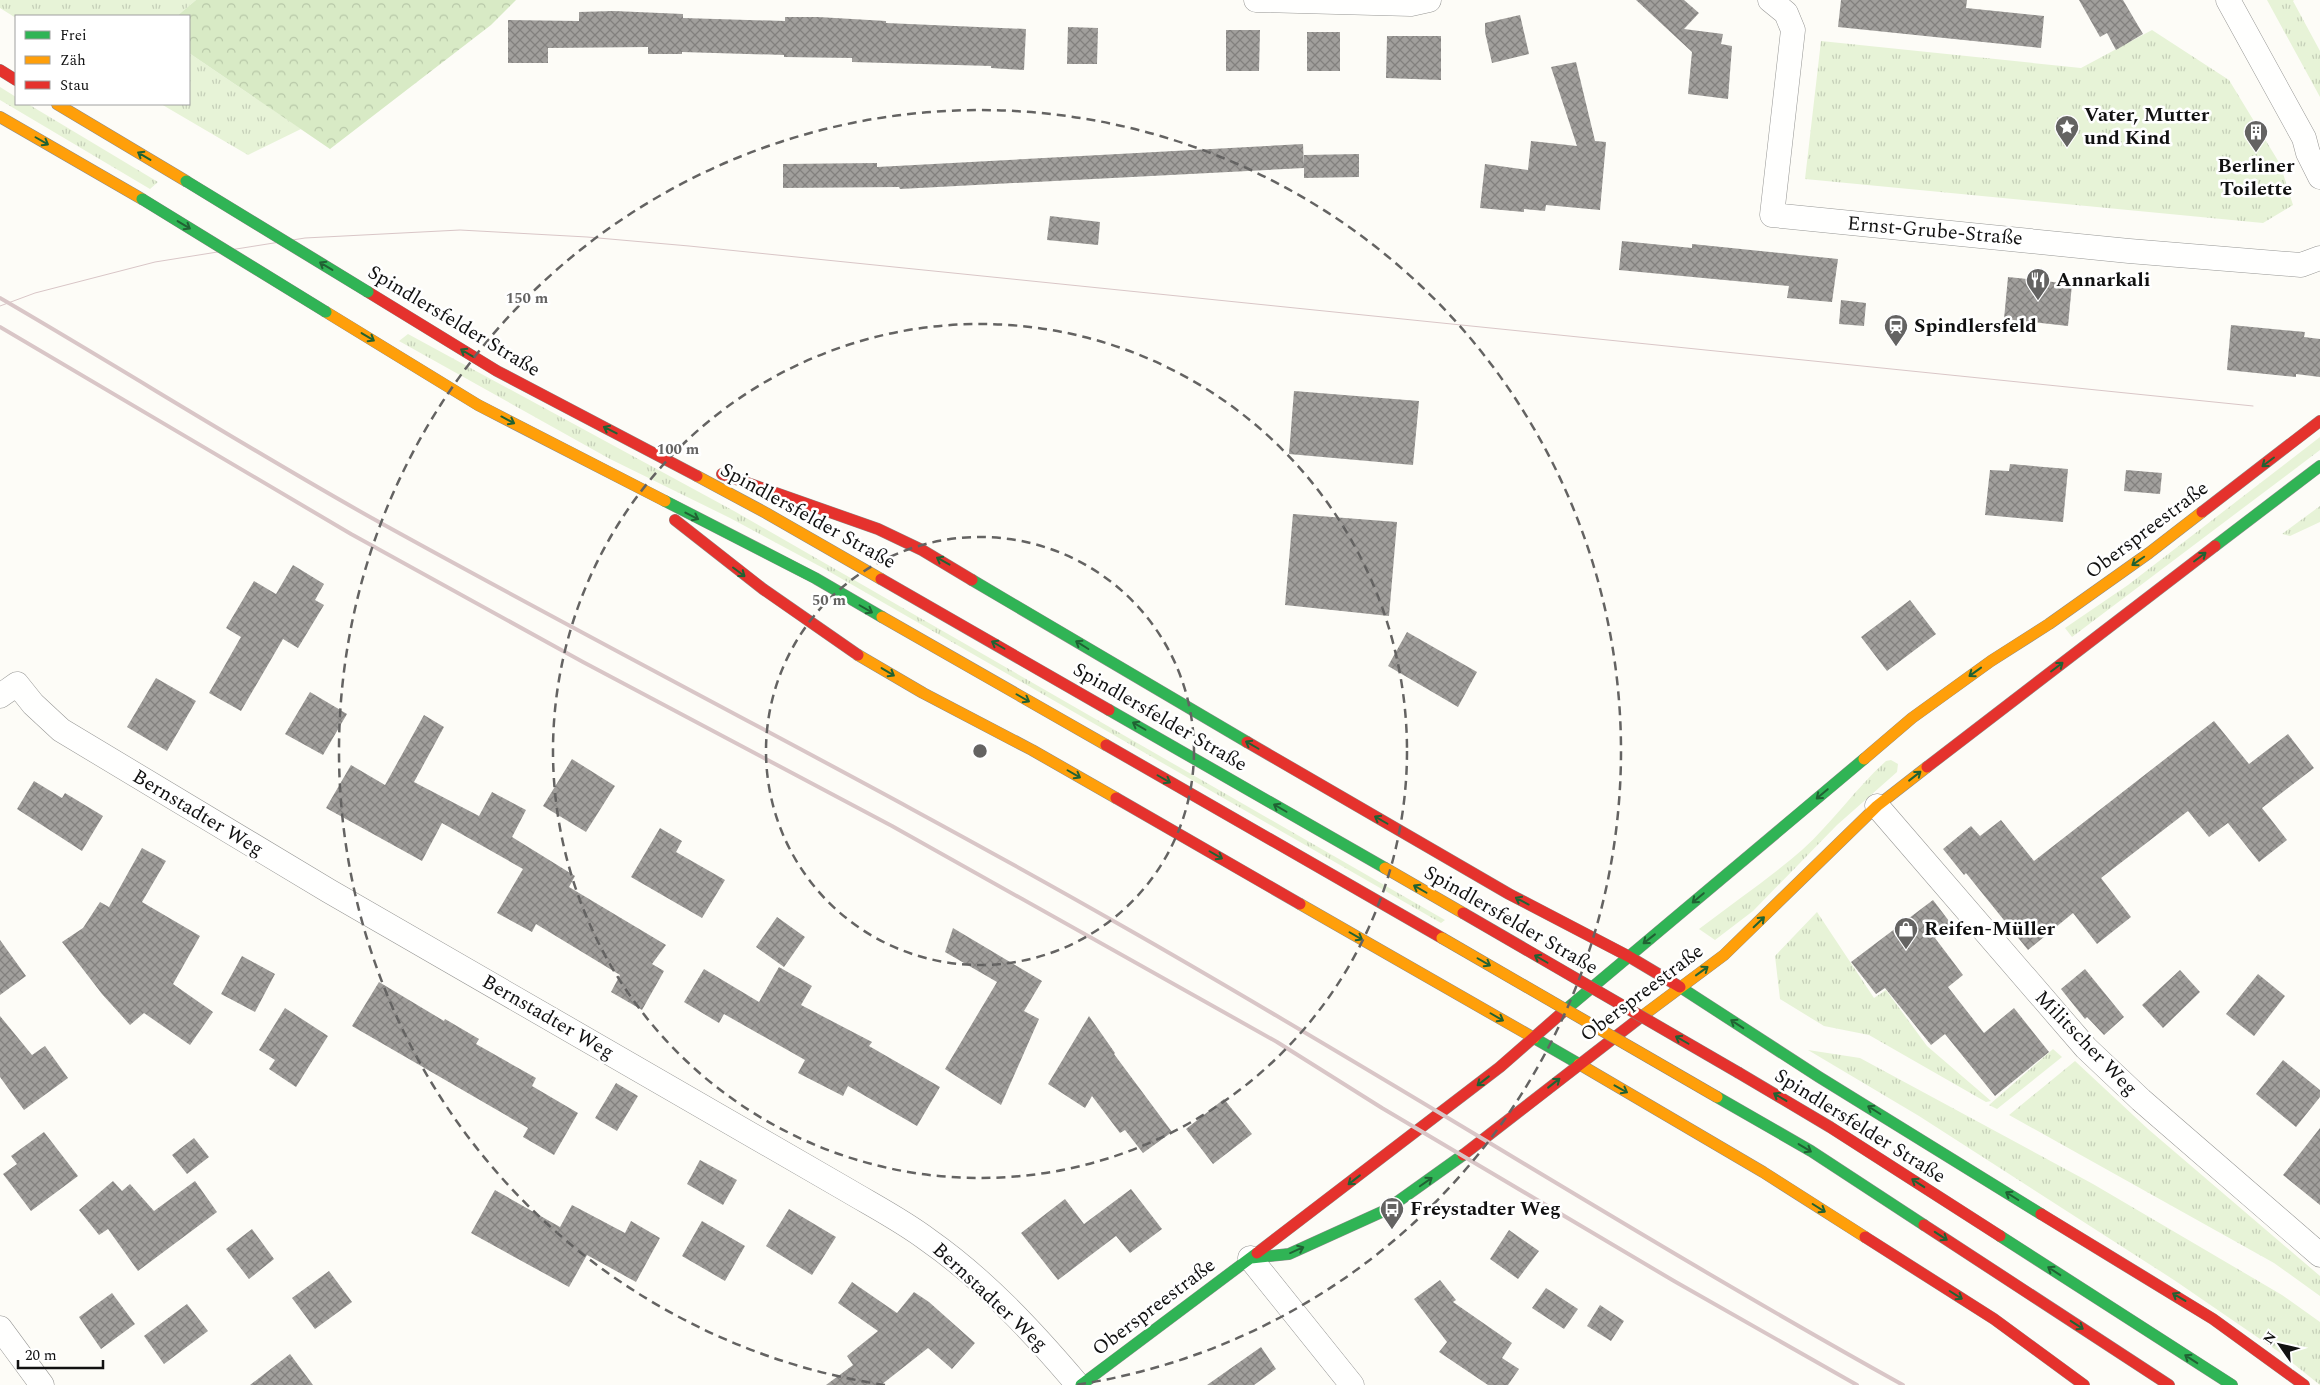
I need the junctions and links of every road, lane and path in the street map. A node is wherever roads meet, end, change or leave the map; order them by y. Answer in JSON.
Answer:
{"nodes":[{"id":1,"x":1256,"y":0,"type":"edge"},
{"id":2,"x":1429,"y":0,"type":"edge"},
{"id":3,"x":1770,"y":0,"type":"edge"},
{"id":4,"x":2228,"y":0,"type":"edge"},
{"id":5,"x":0,"y":70,"type":"edge"},
{"id":6,"x":15,"y":79,"type":"edge"},
{"id":7,"x":59,"y":105,"type":"edge"},
{"id":8,"x":0,"y":117,"type":"edge"},
{"id":9,"x":2320,"y":177,"type":"edge"},
{"id":10,"x":2320,"y":258,"type":"edge"},
{"id":11,"x":2320,"y":421,"type":"edge"},
{"id":12,"x":654,"y":452,"type":"junction"},
{"id":13,"x":2320,"y":466,"type":"edge"},
{"id":14,"x":633,"y":486,"type":"junction"},
{"id":15,"x":0,"y":696,"type":"edge"},
{"id":16,"x":1877,"y":806,"type":"junction"},
{"id":17,"x":1628,"y":956,"type":"junction"},
{"id":18,"x":1680,"y":986,"type":"junction"},
{"id":19,"x":1534,"y":1038,"type":"junction"},
{"id":20,"x":1579,"y":1064,"type":"junction"},
{"id":21,"x":2320,"y":1255,"type":"edge"},
{"id":22,"x":1250,"y":1258,"type":"junction"},
{"id":23,"x":0,"y":1328,"type":"edge"},
{"id":24,"x":42,"y":1385,"type":"edge"},
{"id":25,"x":1079,"y":1385,"type":"edge"},
{"id":26,"x":1352,"y":1385,"type":"edge"},
{"id":27,"x":2084,"y":1385,"type":"edge"},
{"id":28,"x":2169,"y":1385,"type":"edge"},
{"id":29,"x":2232,"y":1385,"type":"edge"},
{"id":30,"x":2304,"y":1385,"type":"edge"}],
"edges":[{"from":1,"to":2,"type":"street"},
{"from":3,"to":10,"type":"street","name":"Ernst-Grube-Straße"},
{"from":4,"to":9,"type":"street"},
{"from":5,"to":6,"type":"main road"},
{"from":12,"to":7,"type":"main road","name":"Spindlersfelder Straße","one_way":true,"bridge":true},
{"from":8,"to":14,"type":"main road","one_way":true,"bridge":true},
{"from":11,"to":17,"type":"main road","name":"Oberspreestraße","one_way":true},
{"from":17,"to":12,"type":"main road","name":"Spindlersfelder Straße","one_way":true},
{"from":29,"to":12,"type":"main road","name":"Spindlersfelder Straße","one_way":true,"bridge":true},
{"from":16,"to":13,"type":"main road","name":"Oberspreestraße","one_way":true},
{"from":14,"to":19,"type":"main road","one_way":true},
{"from":14,"to":28,"type":"main road","one_way":true,"bridge":true},
{"from":15,"to":25,"type":"street","name":"Bernstadter Weg"},
{"from":18,"to":16,"type":"main road","name":"Oberspreestraße","one_way":true},
{"from":16,"to":21,"type":"street","name":"Militscher Weg"},
{"from":17,"to":18,"type":"main road","name":"Spindlersfelder Straße"},
{"from":17,"to":19,"type":"main road","name":"Oberspreestraße"},
{"from":18,"to":20,"type":"main road","name":"Oberspreestraße"},
{"from":30,"to":18,"type":"main road","name":"Spindlersfelder Straße","one_way":true},
{"from":19,"to":20,"type":"main road"},
{"from":19,"to":22,"type":"main road","name":"Oberspreestraße","one_way":true},
{"from":22,"to":20,"type":"main road","name":"Oberspreestraße","one_way":true},
{"from":20,"to":27,"type":"main road","one_way":true},
{"from":22,"to":25,"type":"main road","name":"Oberspreestraße"},
{"from":22,"to":26,"type":"street"},
{"from":23,"to":24,"type":"street"}]}
